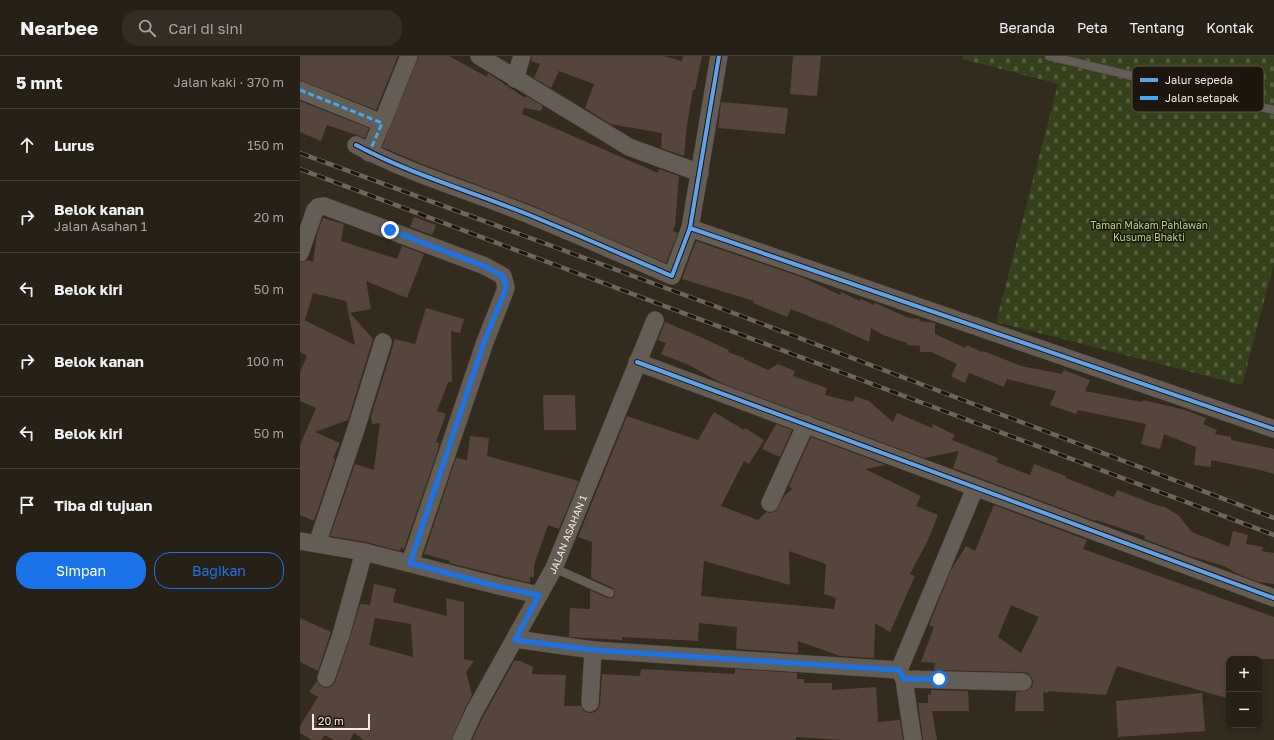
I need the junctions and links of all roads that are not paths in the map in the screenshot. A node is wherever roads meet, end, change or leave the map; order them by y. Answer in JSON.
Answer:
{"nodes":[{"id":1,"x":409,"y":56,"type":"edge"},
{"id":2,"x":479,"y":56,"type":"edge"},
{"id":3,"x":522,"y":56,"type":"edge"},
{"id":4,"x":719,"y":56,"type":"edge"},
{"id":5,"x":1050,"y":56,"type":"edge"},
{"id":6,"x":1132,"y":76,"type":"edge"},
{"id":7,"x":515,"y":79,"type":"junction"},
{"id":8,"x":300,"y":90,"type":"edge"},
{"id":9,"x":1264,"y":108,"type":"edge"},
{"id":10,"x":1274,"y":110,"type":"edge"},
{"id":11,"x":382,"y":123,"type":"junction"},
{"id":12,"x":700,"y":173,"type":"junction"},
{"id":13,"x":690,"y":228,"type":"junction"},
{"id":14,"x":300,"y":253,"type":"edge"},
{"id":15,"x":655,"y":320,"type":"dead end"},
{"id":16,"x":383,"y":342,"type":"dead end"},
{"id":17,"x":637,"y":362,"type":"junction"},
{"id":18,"x":806,"y":424,"type":"junction"},
{"id":19,"x":1274,"y":429,"type":"edge"},
{"id":20,"x":975,"y":488,"type":"junction"},
{"id":21,"x":770,"y":503,"type":"dead end"},
{"id":22,"x":300,"y":541,"type":"edge"},
{"id":23,"x":317,"y":544,"type":"junction"},
{"id":24,"x":364,"y":552,"type":"junction"},
{"id":25,"x":410,"y":563,"type":"junction"},
{"id":26,"x":554,"y":568,"type":"junction"},
{"id":27,"x":610,"y":593,"type":"dead end"},
{"id":28,"x":539,"y":595,"type":"junction"},
{"id":29,"x":1274,"y":598,"type":"edge"},
{"id":30,"x":515,"y":640,"type":"junction"},
{"id":31,"x":593,"y":650,"type":"junction"},
{"id":32,"x":901,"y":674,"type":"junction"},
{"id":33,"x":326,"y":678,"type":"dead end"},
{"id":34,"x":1023,"y":682,"type":"dead end"},
{"id":35,"x":590,"y":703,"type":"dead end"},
{"id":36,"x":461,"y":740,"type":"edge"},
{"id":37,"x":913,"y":740,"type":"edge"}],
"edges":[{"from":1,"to":11,"type":"street"},
{"from":2,"to":7,"type":"street"},
{"from":3,"to":7,"type":"street"},
{"from":4,"to":12,"type":"street"},
{"from":5,"to":6,"type":"lane"},
{"from":7,"to":12,"type":"street"},
{"from":8,"to":11,"type":"street"},
{"from":9,"to":10,"type":"lane"},
{"from":11,"to":13,"type":"street"},
{"from":12,"to":13,"type":"street"},
{"from":13,"to":19,"type":"street"},
{"from":14,"to":25,"type":"street"},
{"from":15,"to":17,"type":"street","name":"JALAN ASAHAN 1"},
{"from":16,"to":23,"type":"street"},
{"from":17,"to":18,"type":"street"},
{"from":17,"to":26,"type":"street","name":"JALAN ASAHAN 1"},
{"from":18,"to":20,"type":"street"},
{"from":18,"to":21,"type":"street"},
{"from":20,"to":29,"type":"street"},
{"from":20,"to":32,"type":"street"},
{"from":22,"to":23,"type":"street"},
{"from":23,"to":24,"type":"street"},
{"from":24,"to":25,"type":"street"},
{"from":24,"to":33,"type":"street"},
{"from":25,"to":28,"type":"street"},
{"from":26,"to":27,"type":"lane"},
{"from":26,"to":28,"type":"street","name":"JALAN ASAHAN 1"},
{"from":28,"to":30,"type":"street","name":"JALAN ASAHAN 1"},
{"from":30,"to":31,"type":"street"},
{"from":30,"to":36,"type":"street","name":"JALAN ASAHAN 1"},
{"from":31,"to":32,"type":"street"},
{"from":31,"to":35,"type":"street"},
{"from":32,"to":34,"type":"street"},
{"from":32,"to":37,"type":"street"}]}
